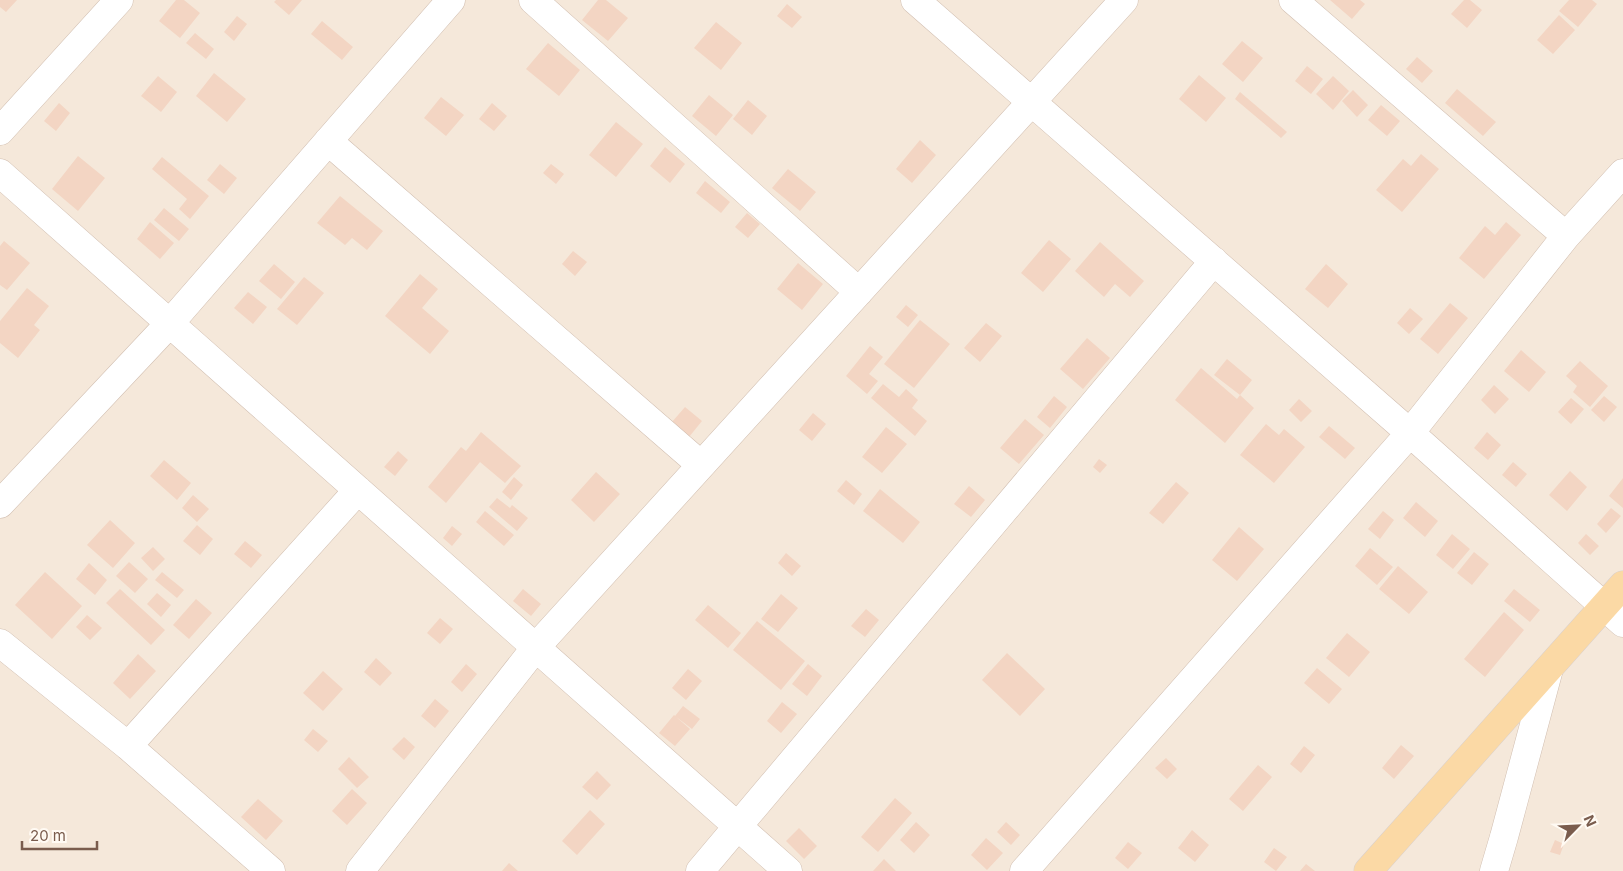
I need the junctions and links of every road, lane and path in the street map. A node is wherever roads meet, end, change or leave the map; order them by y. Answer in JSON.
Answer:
{"nodes":[{"id":1,"x":119,"y":0,"type":"edge"},
{"id":2,"x":452,"y":0,"type":"edge"},
{"id":3,"x":533,"y":0,"type":"edge"},
{"id":4,"x":915,"y":0,"type":"edge"},
{"id":5,"x":1124,"y":0,"type":"edge"},
{"id":6,"x":1292,"y":0,"type":"edge"},
{"id":7,"x":1032,"y":102,"type":"junction"},
{"id":8,"x":0,"y":131,"type":"edge"},
{"id":9,"x":328,"y":141,"type":"junction"},
{"id":10,"x":0,"y":173,"type":"edge"},
{"id":11,"x":1623,"y":173,"type":"edge"},
{"id":12,"x":1566,"y":236,"type":"junction"},
{"id":13,"x":1214,"y":261,"type":"junction"},
{"id":14,"x":859,"y":292,"type":"junction"},
{"id":15,"x":170,"y":323,"type":"junction"},
{"id":16,"x":1410,"y":433,"type":"junction"},
{"id":17,"x":701,"y":465,"type":"junction"},
{"id":18,"x":358,"y":490,"type":"junction"},
{"id":19,"x":0,"y":504,"type":"edge"},
{"id":20,"x":1623,"y":585,"type":"edge"},
{"id":21,"x":1613,"y":615,"type":"edge"},
{"id":22,"x":0,"y":643,"type":"edge"},
{"id":23,"x":536,"y":647,"type":"junction"},
{"id":24,"x":1548,"y":669,"type":"junction"},
{"id":25,"x":128,"y":746,"type":"junction"},
{"id":26,"x":738,"y":825,"type":"junction"},
{"id":27,"x":271,"y":871,"type":"edge"},
{"id":28,"x":360,"y":871,"type":"edge"},
{"id":29,"x":700,"y":871,"type":"edge"},
{"id":30,"x":788,"y":871,"type":"edge"},
{"id":31,"x":1024,"y":871,"type":"edge"},
{"id":32,"x":1368,"y":871,"type":"edge"},
{"id":33,"x":1494,"y":871,"type":"edge"}],
"edges":[{"from":1,"to":8,"type":"street"},
{"from":2,"to":9,"type":"street"},
{"from":3,"to":14,"type":"street"},
{"from":4,"to":7,"type":"street"},
{"from":5,"to":7,"type":"street"},
{"from":6,"to":12,"type":"street"},
{"from":7,"to":13,"type":"street"},
{"from":7,"to":14,"type":"street"},
{"from":9,"to":15,"type":"street"},
{"from":9,"to":17,"type":"street"},
{"from":10,"to":15,"type":"street"},
{"from":11,"to":12,"type":"street"},
{"from":12,"to":16,"type":"street"},
{"from":13,"to":16,"type":"street"},
{"from":13,"to":26,"type":"street"},
{"from":14,"to":17,"type":"street"},
{"from":15,"to":18,"type":"street"},
{"from":15,"to":19,"type":"street"},
{"from":16,"to":21,"type":"street"},
{"from":16,"to":31,"type":"street"},
{"from":17,"to":23,"type":"street"},
{"from":18,"to":23,"type":"street"},
{"from":18,"to":25,"type":"street"},
{"from":20,"to":21,"type":"main road"},
{"from":21,"to":24,"type":"main road"},
{"from":22,"to":25,"type":"street"},
{"from":23,"to":26,"type":"street"},
{"from":23,"to":28,"type":"street"},
{"from":24,"to":32,"type":"main road"},
{"from":24,"to":33,"type":"street"},
{"from":25,"to":27,"type":"street"},
{"from":26,"to":29,"type":"street"},
{"from":26,"to":30,"type":"street"}]}
